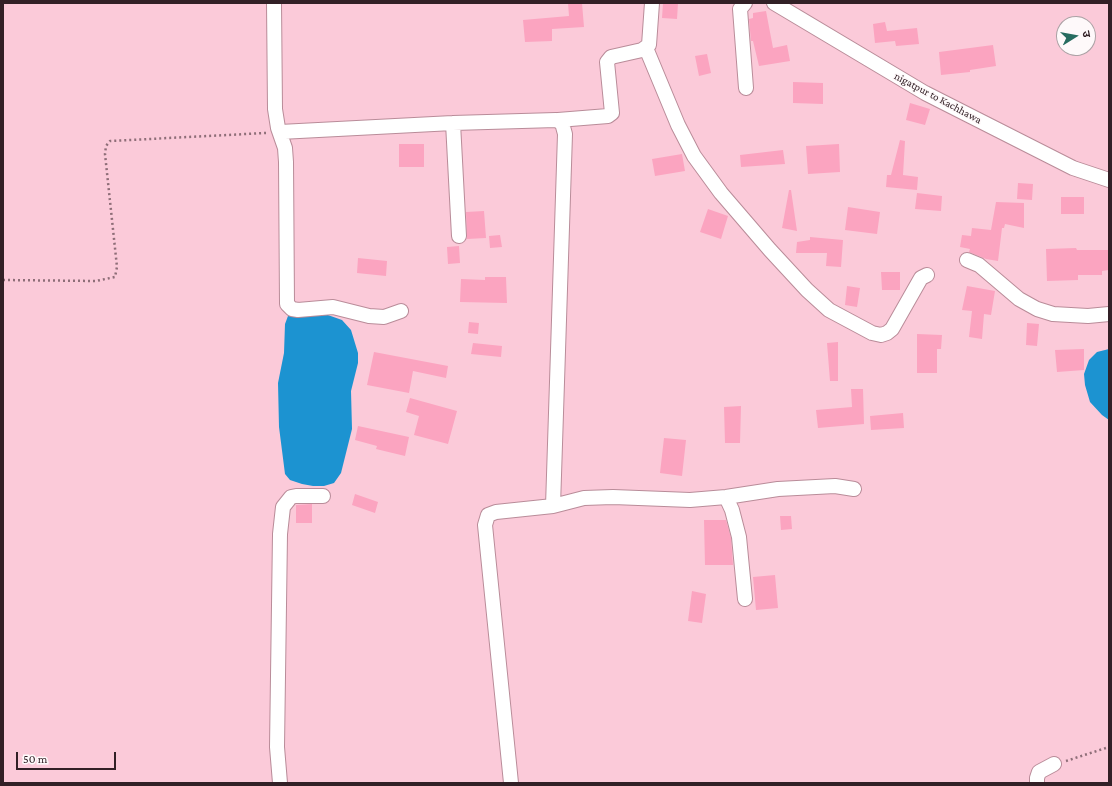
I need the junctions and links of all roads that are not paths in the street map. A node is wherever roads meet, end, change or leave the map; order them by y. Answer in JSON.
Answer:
{"nodes":[{"id":1,"x":274,"y":3,"type":"edge"},
{"id":2,"x":652,"y":3,"type":"edge"},
{"id":3,"x":745,"y":3,"type":"edge"},
{"id":4,"x":774,"y":3,"type":"edge"},
{"id":5,"x":797,"y":10,"type":"edge"},
{"id":6,"x":646,"y":48,"type":"junction"},
{"id":7,"x":746,"y":88,"type":"dead end"},
{"id":8,"x":558,"y":120,"type":"junction"},
{"id":9,"x":452,"y":123,"type":"junction"},
{"id":10,"x":280,"y":132,"type":"junction"},
{"id":11,"x":1109,"y":180,"type":"edge"},
{"id":12,"x":458,"y":236,"type":"dead end"},
{"id":13,"x":967,"y":260,"type":"dead end"},
{"id":14,"x":927,"y":275,"type":"dead end"},
{"id":15,"x":401,"y":311,"type":"dead end"},
{"id":16,"x":1109,"y":314,"type":"edge"},
{"id":17,"x":854,"y":489,"type":"dead end"},
{"id":18,"x":323,"y":496,"type":"dead end"},
{"id":19,"x":726,"y":497,"type":"junction"},
{"id":20,"x":553,"y":506,"type":"junction"},
{"id":21,"x":745,"y":599,"type":"dead end"},
{"id":22,"x":1054,"y":764,"type":"road end"},
{"id":23,"x":280,"y":783,"type":"edge"},
{"id":24,"x":511,"y":783,"type":"edge"},
{"id":25,"x":1037,"y":783,"type":"edge"}],
"edges":[{"from":1,"to":10,"type":"street"},
{"from":2,"to":6,"type":"street"},
{"from":3,"to":7,"type":"street"},
{"from":4,"to":5,"type":"street","name":"nigatpur to Kachhawa"},
{"from":5,"to":11,"type":"street","name":"nigatpur to Kachhawa"},
{"from":6,"to":8,"type":"street"},
{"from":6,"to":14,"type":"street"},
{"from":8,"to":9,"type":"street"},
{"from":8,"to":20,"type":"street"},
{"from":9,"to":10,"type":"street"},
{"from":9,"to":12,"type":"street"},
{"from":10,"to":15,"type":"street"},
{"from":13,"to":16,"type":"street"},
{"from":17,"to":19,"type":"street"},
{"from":18,"to":23,"type":"street"},
{"from":19,"to":20,"type":"street"},
{"from":19,"to":21,"type":"street"},
{"from":20,"to":24,"type":"street"},
{"from":22,"to":25,"type":"street"}]}
